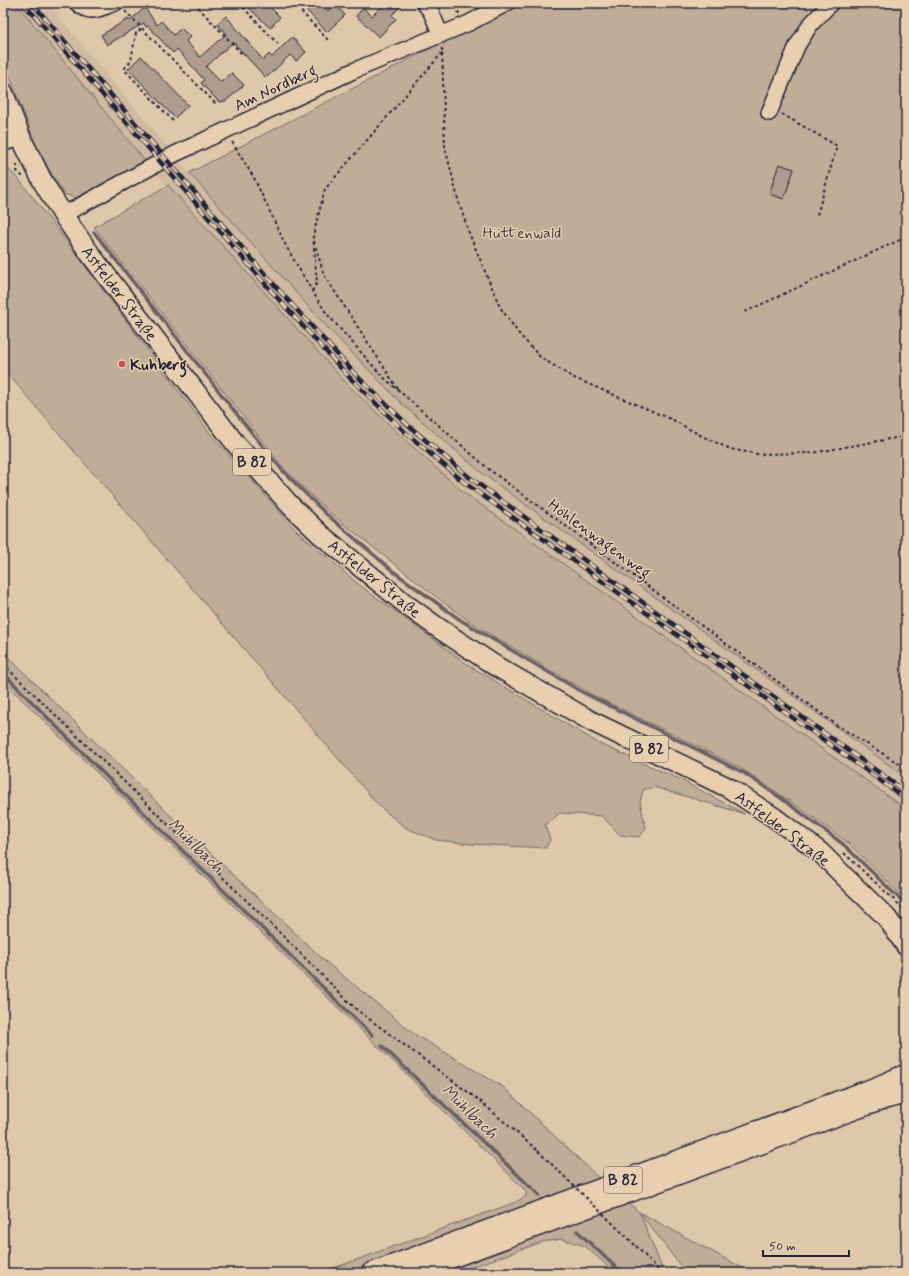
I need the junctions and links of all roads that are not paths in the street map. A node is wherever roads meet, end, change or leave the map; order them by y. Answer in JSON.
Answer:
{"nodes":[{"id":1,"x":77,"y":3,"type":"edge"},
{"id":2,"x":424,"y":3,"type":"edge"},
{"id":3,"x":507,"y":3,"type":"edge"},
{"id":4,"x":831,"y":3,"type":"edge"},
{"id":5,"x":119,"y":6,"type":"edge"},
{"id":6,"x":441,"y":35,"type":"junction"},
{"id":7,"x":3,"y":92,"type":"edge"},
{"id":8,"x":770,"y":110,"type":"road end"},
{"id":9,"x":21,"y":138,"type":"junction"},
{"id":10,"x":3,"y":143,"type":"edge"},
{"id":11,"x":63,"y":215,"type":"junction"},
{"id":12,"x":887,"y":918,"type":"junction"},
{"id":13,"x":906,"y":930,"type":"edge"},
{"id":14,"x":906,"y":946,"type":"edge"},
{"id":15,"x":906,"y":1074,"type":"edge"},
{"id":16,"x":906,"y":1094,"type":"edge"},
{"id":17,"x":370,"y":1273,"type":"edge"},
{"id":18,"x":411,"y":1273,"type":"edge"}],
"edges":[{"from":1,"to":5,"type":"street"},
{"from":2,"to":6,"type":"street"},
{"from":3,"to":6,"type":"street","name":"Am Nordberg"},
{"from":4,"to":8,"type":"street"},
{"from":6,"to":11,"type":"street","name":"Am Nordberg"},
{"from":7,"to":9,"type":"main road","name":"Astfelder Straße","number":"B 82"},
{"from":9,"to":10,"type":"street"},
{"from":9,"to":11,"type":"main road","name":"Astfelder Straße","number":"B 82"},
{"from":11,"to":12,"type":"main road","name":"Astfelder Straße","number":"B 82"},
{"from":12,"to":13,"type":"main road","number":"B 82"},
{"from":12,"to":14,"type":"main road","number":"B 82"},
{"from":15,"to":17,"type":"main road","number":"B 82"},
{"from":16,"to":18,"type":"main road","number":"B 82"}]}
